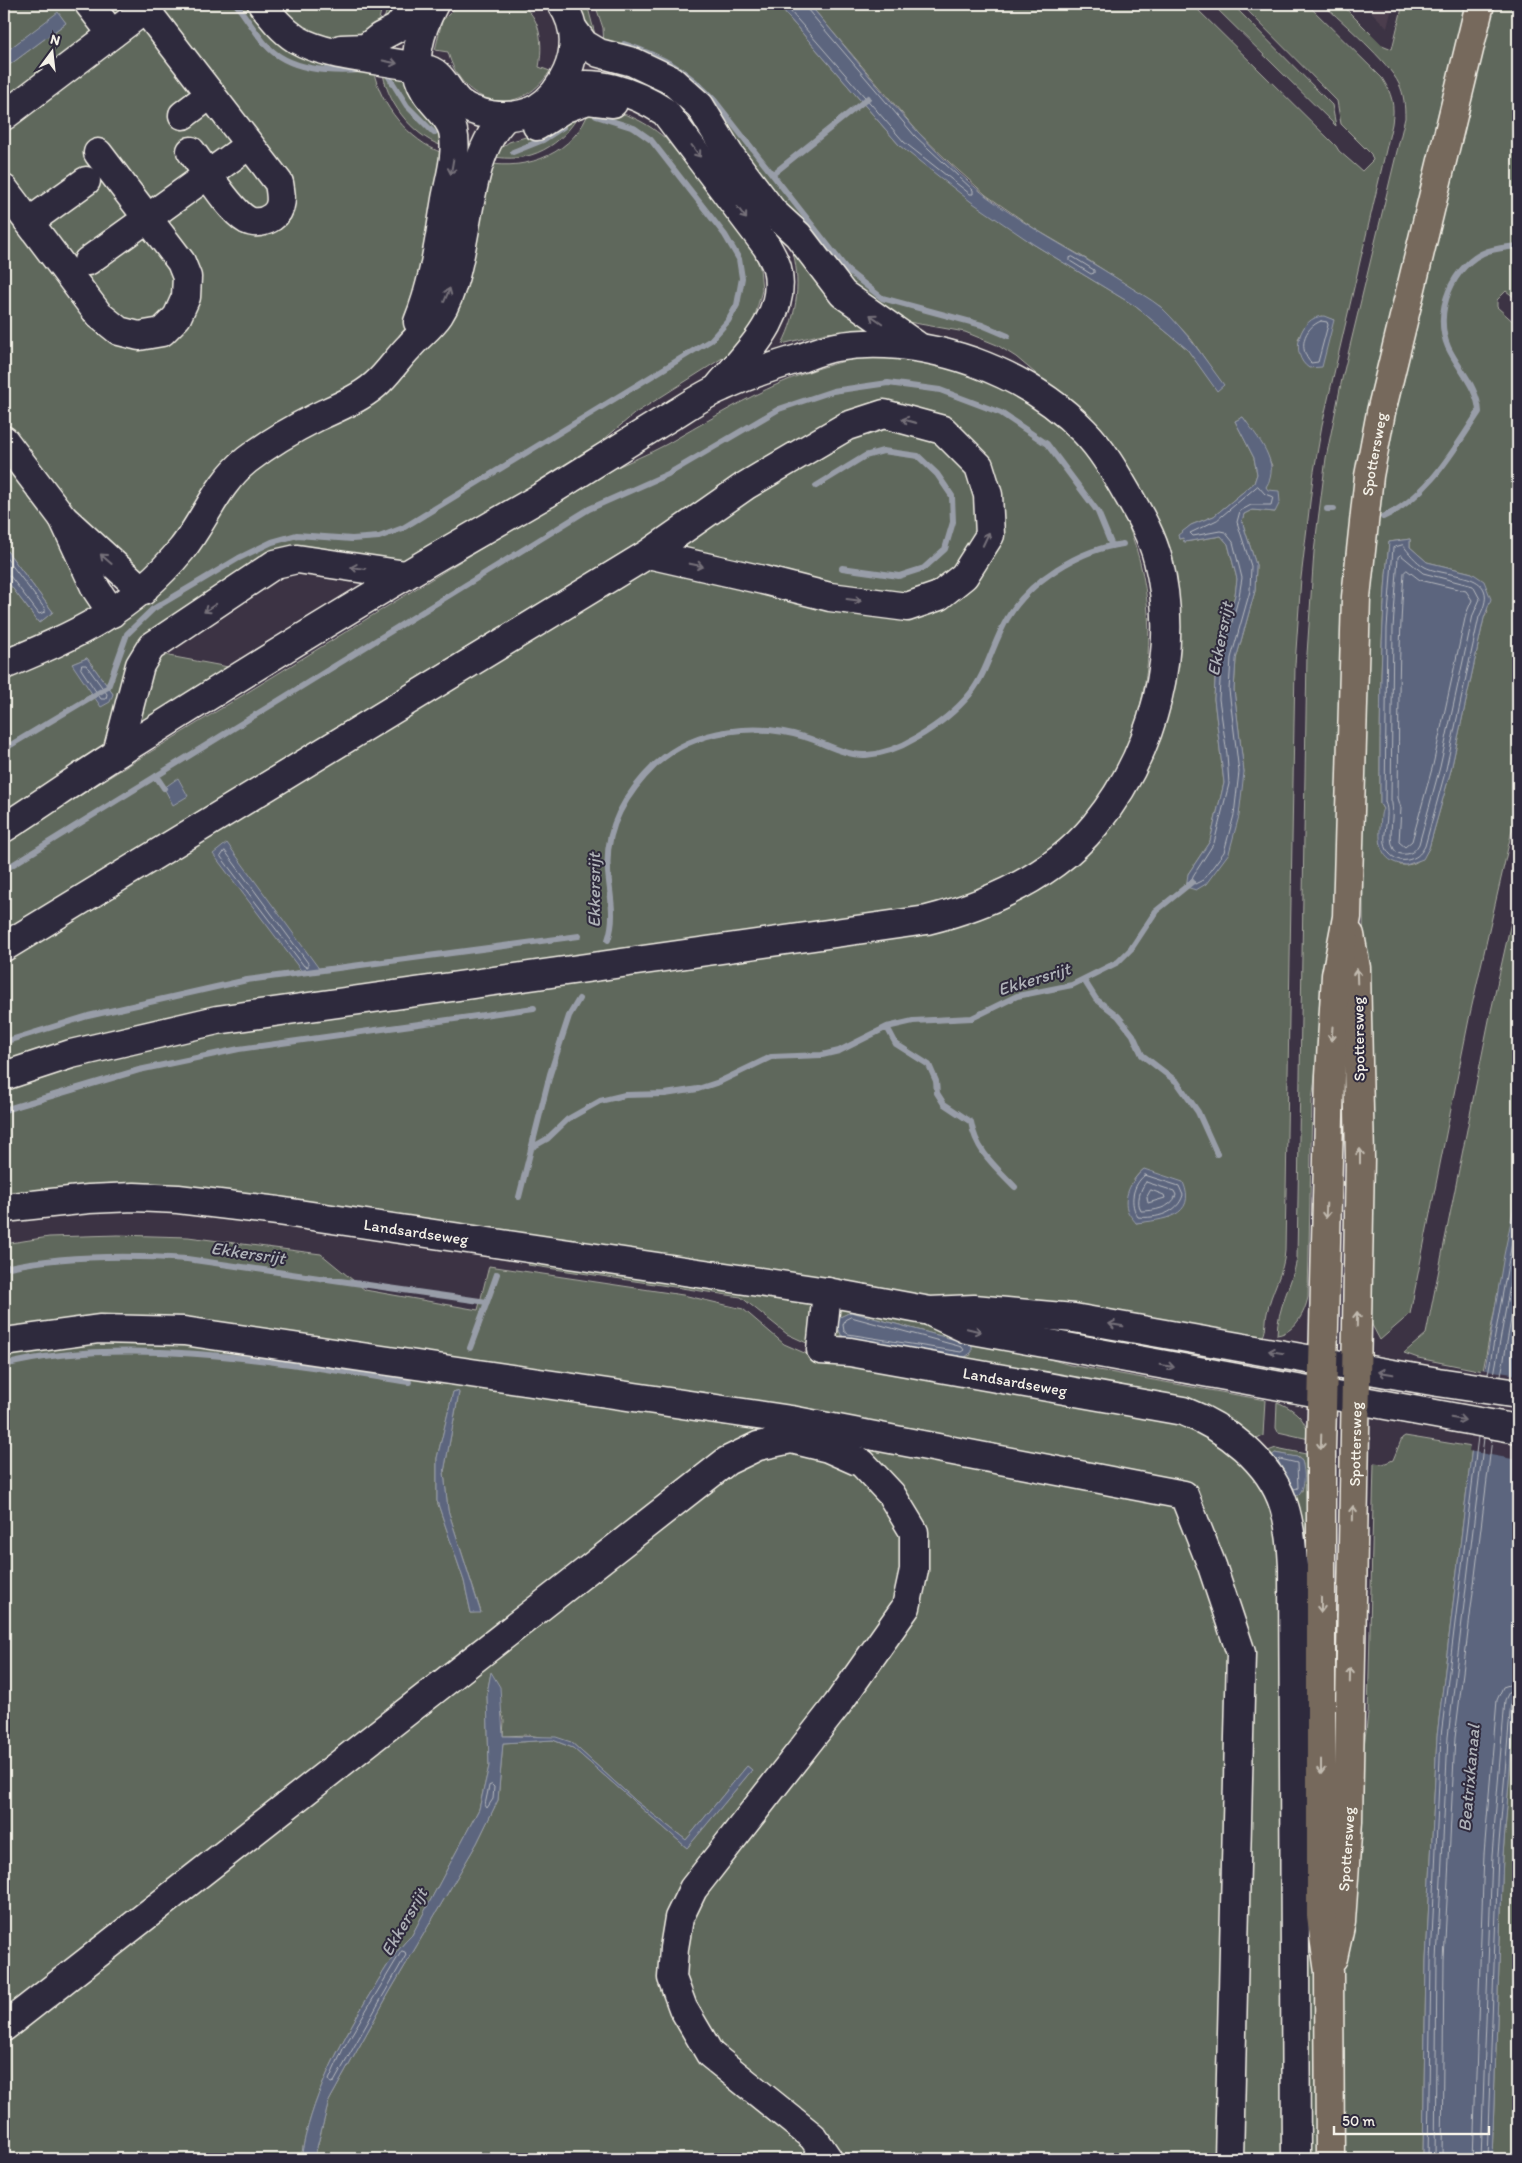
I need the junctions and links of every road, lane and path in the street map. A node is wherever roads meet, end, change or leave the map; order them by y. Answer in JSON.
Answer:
{"nodes":[{"id":1,"x":89,"y":4,"type":"edge"},
{"id":2,"x":262,"y":4,"type":"edge"},
{"id":3,"x":416,"y":4,"type":"edge"},
{"id":4,"x":434,"y":4,"type":"edge"},
{"id":5,"x":542,"y":4,"type":"edge"},
{"id":6,"x":562,"y":4,"type":"edge"},
{"id":7,"x":1480,"y":4,"type":"edge"},
{"id":8,"x":149,"y":6,"type":"edge"},
{"id":9,"x":574,"y":29,"type":"junction"},
{"id":10,"x":112,"y":34,"type":"junction"},
{"id":11,"x":328,"y":50,"type":"junction"},
{"id":12,"x":571,"y":58,"type":"junction"},
{"id":13,"x":418,"y":68,"type":"junction"},
{"id":14,"x":557,"y":90,"type":"junction"},
{"id":15,"x":211,"y":94,"type":"junction"},
{"id":16,"x":183,"y":115,"type":"dead end"},
{"id":17,"x":4,"y":116,"type":"edge"},
{"id":18,"x":498,"y":127,"type":"junction"},
{"id":19,"x":678,"y":129,"type":"junction"},
{"id":20,"x":191,"y":151,"type":"dead end"},
{"id":21,"x":98,"y":153,"type":"dead end"},
{"id":22,"x":238,"y":153,"type":"dead end"},
{"id":23,"x":729,"y":154,"type":"junction"},
{"id":24,"x":208,"y":174,"type":"junction"},
{"id":25,"x":86,"y":181,"type":"dead end"},
{"id":26,"x":4,"y":189,"type":"edge"},
{"id":27,"x":773,"y":212,"type":"junction"},
{"id":28,"x":148,"y":218,"type":"junction"},
{"id":29,"x":29,"y":222,"type":"junction"},
{"id":30,"x":88,"y":261,"type":"dead end"},
{"id":31,"x":917,"y":346,"type":"junction"},
{"id":32,"x":408,"y":348,"type":"junction"},
{"id":33,"x":752,"y":374,"type":"junction"},
{"id":34,"x":717,"y":388,"type":"junction"},
{"id":35,"x":4,"y":440,"type":"edge"},
{"id":36,"x":63,"y":518,"type":"junction"},
{"id":37,"x":648,"y":554,"type":"junction"},
{"id":38,"x":406,"y":575,"type":"junction"},
{"id":39,"x":143,"y":591,"type":"junction"},
{"id":40,"x":112,"y":613,"type":"junction"},
{"id":41,"x":4,"y":666,"type":"edge"},
{"id":42,"x":117,"y":753,"type":"junction"},
{"id":43,"x":4,"y":828,"type":"edge"},
{"id":44,"x":1346,"y":916,"type":"junction"},
{"id":45,"x":4,"y":947,"type":"edge"},
{"id":46,"x":4,"y":1076,"type":"edge"},
{"id":47,"x":4,"y":1208,"type":"edge"},
{"id":48,"x":827,"y":1292,"type":"junction"},
{"id":49,"x":930,"y":1311,"type":"junction"},
{"id":50,"x":4,"y":1342,"type":"edge"},
{"id":51,"x":1324,"y":1361,"type":"junction"},
{"id":52,"x":1356,"y":1367,"type":"junction"},
{"id":53,"x":1323,"y":1394,"type":"junction"},
{"id":54,"x":1518,"y":1394,"type":"edge"},
{"id":55,"x":1356,"y":1400,"type":"junction"},
{"id":56,"x":791,"y":1429,"type":"junction"},
{"id":57,"x":1518,"y":1429,"type":"edge"},
{"id":58,"x":1330,"y":1972,"type":"junction"},
{"id":59,"x":4,"y":2027,"type":"edge"},
{"id":60,"x":828,"y":2159,"type":"edge"},
{"id":61,"x":1229,"y":2159,"type":"edge"},
{"id":62,"x":1296,"y":2159,"type":"edge"},
{"id":63,"x":1330,"y":2159,"type":"edge"}],
"edges":[{"from":1,"to":10,"type":"street"},
{"from":2,"to":11,"type":"street"},
{"from":3,"to":11,"type":"street"},
{"from":4,"to":13,"type":"street"},
{"from":5,"to":12,"type":"street"},
{"from":6,"to":9,"type":"street"},
{"from":7,"to":44,"type":"main road","name":"Spottersweg"},
{"from":8,"to":10,"type":"street"},
{"from":8,"to":15,"type":"street"},
{"from":9,"to":12,"type":"street"},
{"from":9,"to":23,"type":"street"},
{"from":10,"to":17,"type":"street"},
{"from":11,"to":13,"type":"street","one_way":true},
{"from":12,"to":14,"type":"street"},
{"from":12,"to":23,"type":"street"},
{"from":13,"to":18,"type":"street"},
{"from":13,"to":32,"type":"street","one_way":true},
{"from":14,"to":18,"type":"street"},
{"from":14,"to":19,"type":"street"},
{"from":15,"to":16,"type":"street"},
{"from":15,"to":24,"type":"street"},
{"from":18,"to":19,"type":"street"},
{"from":32,"to":18,"type":"street","one_way":true},
{"from":19,"to":34,"type":"street","one_way":true},
{"from":20,"to":24,"type":"street"},
{"from":21,"to":28,"type":"street"},
{"from":22,"to":24,"type":"street"},
{"from":23,"to":27,"type":"street"},
{"from":24,"to":28,"type":"street"},
{"from":25,"to":29,"type":"street"},
{"from":26,"to":29,"type":"street"},
{"from":31,"to":27,"type":"street","one_way":true},
{"from":27,"to":33,"type":"street"},
{"from":28,"to":29,"type":"street"},
{"from":28,"to":30,"type":"street"},
{"from":31,"to":33,"type":"street"},
{"from":31,"to":46,"type":"street"},
{"from":32,"to":39,"type":"street"},
{"from":33,"to":34,"type":"street"},
{"from":34,"to":38,"type":"street"},
{"from":35,"to":36,"type":"street"},
{"from":39,"to":36,"type":"street","one_way":true},
{"from":36,"to":40,"type":"street"},
{"from":37,"to":37,"type":"street","one_way":true},
{"from":37,"to":45,"type":"street"},
{"from":38,"to":42,"type":"street"},
{"from":38,"to":42,"type":"street","one_way":true},
{"from":39,"to":40,"type":"street"},
{"from":40,"to":41,"type":"street"},
{"from":42,"to":43,"type":"street"},
{"from":44,"to":51,"type":"main road","name":"Spottersweg","one_way":true},
{"from":52,"to":44,"type":"main road","name":"Spottersweg","one_way":true},
{"from":47,"to":48,"type":"street","name":"Landsardseweg"},
{"from":48,"to":49,"type":"street","name":"Landsardseweg"},
{"from":48,"to":62,"type":"street","name":"Landsardseweg"},
{"from":51,"to":49,"type":"street","name":"Landsardseweg","one_way":true},
{"from":49,"to":53,"type":"street","name":"Landsardseweg","one_way":true},
{"from":50,"to":56,"type":"street"},
{"from":51,"to":52,"type":"street","name":"Landsardseweg"},
{"from":51,"to":53,"type":"main road","name":"Spottersweg"},
{"from":54,"to":52,"type":"street","name":"Landsardseweg","one_way":true},
{"from":52,"to":55,"type":"main road","name":"Spottersweg"},
{"from":53,"to":55,"type":"street","name":"Landsardseweg"},
{"from":53,"to":58,"type":"main road","name":"Spottersweg","one_way":true},
{"from":55,"to":57,"type":"street","name":"Landsardseweg","one_way":true},
{"from":58,"to":55,"type":"main road","name":"Spottersweg","one_way":true},
{"from":56,"to":59,"type":"street"},
{"from":56,"to":60,"type":"street"},
{"from":56,"to":61,"type":"street"},
{"from":58,"to":63,"type":"main road","name":"Spottersweg"}]}
